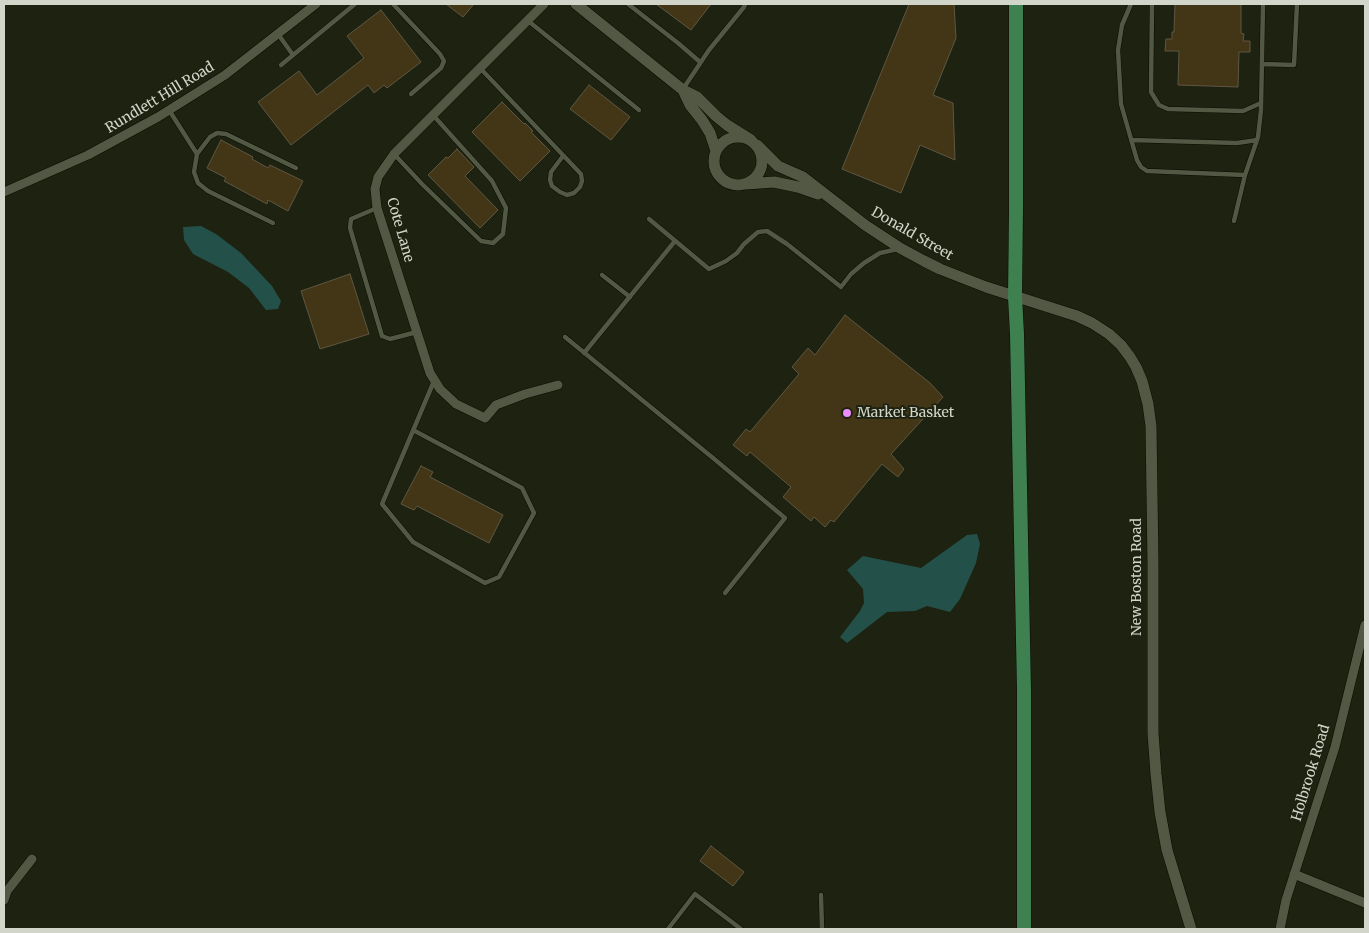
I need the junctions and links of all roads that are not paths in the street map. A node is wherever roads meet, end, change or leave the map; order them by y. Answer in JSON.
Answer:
{"nodes":[{"id":1,"x":316,"y":4,"type":"edge"},
{"id":2,"x":355,"y":4,"type":"edge"},
{"id":3,"x":393,"y":4,"type":"edge"},
{"id":4,"x":544,"y":4,"type":"edge"},
{"id":5,"x":576,"y":4,"type":"edge"},
{"id":6,"x":628,"y":4,"type":"edge"},
{"id":7,"x":745,"y":4,"type":"edge"},
{"id":8,"x":1016,"y":4,"type":"edge"},
{"id":9,"x":1131,"y":4,"type":"edge"},
{"id":10,"x":1152,"y":4,"type":"edge"},
{"id":11,"x":1263,"y":4,"type":"edge"},
{"id":12,"x":1297,"y":4,"type":"edge"},
{"id":13,"x":527,"y":20,"type":"junction"},
{"id":14,"x":278,"y":34,"type":"junction"},
{"id":15,"x":294,"y":55,"type":"junction"},
{"id":16,"x":700,"y":62,"type":"junction"},
{"id":17,"x":1262,"y":64,"type":"junction"},
{"id":18,"x":281,"y":65,"type":"dead end"},
{"id":19,"x":480,"y":68,"type":"junction"},
{"id":20,"x":683,"y":90,"type":"junction"},
{"id":21,"x":411,"y":94,"type":"dead end"},
{"id":22,"x":1262,"y":103,"type":"junction"},
{"id":23,"x":169,"y":110,"type":"junction"},
{"id":24,"x":639,"y":110,"type":"dead end"},
{"id":25,"x":433,"y":115,"type":"junction"},
{"id":26,"x":1131,"y":140,"type":"junction"},
{"id":27,"x":1257,"y":140,"type":"junction"},
{"id":28,"x":754,"y":142,"type":"junction"},
{"id":29,"x":716,"y":151,"type":"junction"},
{"id":30,"x":197,"y":154,"type":"junction"},
{"id":31,"x":394,"y":154,"type":"junction"},
{"id":32,"x":563,"y":156,"type":"junction"},
{"id":33,"x":296,"y":168,"type":"dead end"},
{"id":34,"x":1245,"y":174,"type":"junction"},
{"id":35,"x":744,"y":184,"type":"junction"},
{"id":36,"x":4,"y":192,"type":"edge"},
{"id":37,"x":827,"y":197,"type":"junction"},
{"id":38,"x":377,"y":208,"type":"junction"},
{"id":39,"x":649,"y":219,"type":"dead end"},
{"id":40,"x":1234,"y":221,"type":"dead end"},
{"id":41,"x":274,"y":222,"type":"dead end"},
{"id":42,"x":675,"y":241,"type":"junction"},
{"id":43,"x":900,"y":248,"type":"junction"},
{"id":44,"x":602,"y":275,"type":"dead end"},
{"id":45,"x":1015,"y":297,"type":"junction"},
{"id":46,"x":630,"y":298,"type":"junction"},
{"id":47,"x":417,"y":332,"type":"junction"},
{"id":48,"x":565,"y":338,"type":"dead end"},
{"id":49,"x":584,"y":353,"type":"junction"},
{"id":50,"x":434,"y":381,"type":"junction"},
{"id":51,"x":558,"y":385,"type":"dead end"},
{"id":52,"x":414,"y":430,"type":"junction"},
{"id":53,"x":724,"y":593,"type":"dead end"},
{"id":54,"x":1365,"y":625,"type":"edge"},
{"id":55,"x":32,"y":859,"type":"dead end"},
{"id":56,"x":1294,"y":874,"type":"junction"},
{"id":57,"x":821,"y":895,"type":"dead end"},
{"id":58,"x":4,"y":900,"type":"edge"},
{"id":59,"x":1365,"y":903,"type":"edge"},
{"id":60,"x":668,"y":929,"type":"edge"},
{"id":61,"x":741,"y":929,"type":"edge"},
{"id":62,"x":822,"y":929,"type":"edge"},
{"id":63,"x":1024,"y":929,"type":"edge"},
{"id":64,"x":1191,"y":929,"type":"edge"},
{"id":65,"x":1280,"y":929,"type":"edge"}],
"edges":[{"from":1,"to":14,"type":"street","name":"Rundlett Hill Road"},
{"from":2,"to":15,"type":"lane"},
{"from":3,"to":21,"type":"lane"},
{"from":4,"to":13,"type":"street","name":"Cote Lane"},
{"from":5,"to":20,"type":"street","name":"Donald Street"},
{"from":6,"to":16,"type":"lane"},
{"from":7,"to":16,"type":"lane"},
{"from":8,"to":45,"type":"main road"},
{"from":9,"to":26,"type":"lane"},
{"from":10,"to":22,"type":"lane"},
{"from":11,"to":17,"type":"lane"},
{"from":12,"to":17,"type":"lane"},
{"from":13,"to":19,"type":"street","name":"Cote Lane"},
{"from":13,"to":24,"type":"lane"},
{"from":14,"to":15,"type":"lane"},
{"from":14,"to":23,"type":"street","name":"Rundlett Hill Road"},
{"from":15,"to":18,"type":"lane"},
{"from":16,"to":20,"type":"lane"},
{"from":17,"to":22,"type":"lane"},
{"from":19,"to":25,"type":"street","name":"Cote Lane"},
{"from":19,"to":32,"type":"lane"},
{"from":20,"to":28,"type":"street","name":"Donald Street"},
{"from":20,"to":29,"type":"street","name":"Donald Street"},
{"from":22,"to":27,"type":"lane"},
{"from":23,"to":30,"type":"lane"},
{"from":23,"to":36,"type":"street","name":"Rundlett Hill Road"},
{"from":25,"to":31,"type":"street","name":"Cote Lane"},
{"from":25,"to":31,"type":"lane"},
{"from":26,"to":27,"type":"lane"},
{"from":26,"to":34,"type":"lane"},
{"from":27,"to":34,"type":"lane"},
{"from":28,"to":29,"type":"street"},
{"from":28,"to":35,"type":"street"},
{"from":28,"to":37,"type":"street","name":"Donald Street"},
{"from":29,"to":35,"type":"street","name":"Donald Street"},
{"from":30,"to":33,"type":"lane"},
{"from":30,"to":41,"type":"lane"},
{"from":31,"to":38,"type":"street","name":"Cote Lane"},
{"from":32,"to":32,"type":"lane"},
{"from":34,"to":40,"type":"lane"},
{"from":35,"to":37,"type":"street","name":"Donald Street"},
{"from":37,"to":43,"type":"street","name":"Donald Street"},
{"from":38,"to":47,"type":"street","name":"Cote Lane"},
{"from":38,"to":47,"type":"lane"},
{"from":39,"to":42,"type":"lane"},
{"from":42,"to":43,"type":"lane"},
{"from":42,"to":46,"type":"lane"},
{"from":43,"to":45,"type":"street","name":"Donald Street"},
{"from":44,"to":46,"type":"lane"},
{"from":45,"to":63,"type":"main road"},
{"from":45,"to":64,"type":"street","name":"New Boston Road"},
{"from":46,"to":49,"type":"lane"},
{"from":47,"to":50,"type":"street","name":"Cote Lane"},
{"from":48,"to":49,"type":"lane"},
{"from":49,"to":53,"type":"lane"},
{"from":50,"to":51,"type":"street","name":"Cote Lane"},
{"from":50,"to":52,"type":"lane"},
{"from":52,"to":52,"type":"lane"},
{"from":54,"to":56,"type":"street","name":"Holbrook Road"},
{"from":55,"to":58,"type":"street"},
{"from":56,"to":59,"type":"street"},
{"from":56,"to":65,"type":"street","name":"Holbrook Road"},
{"from":57,"to":62,"type":"lane"},
{"from":60,"to":61,"type":"lane"}]}
